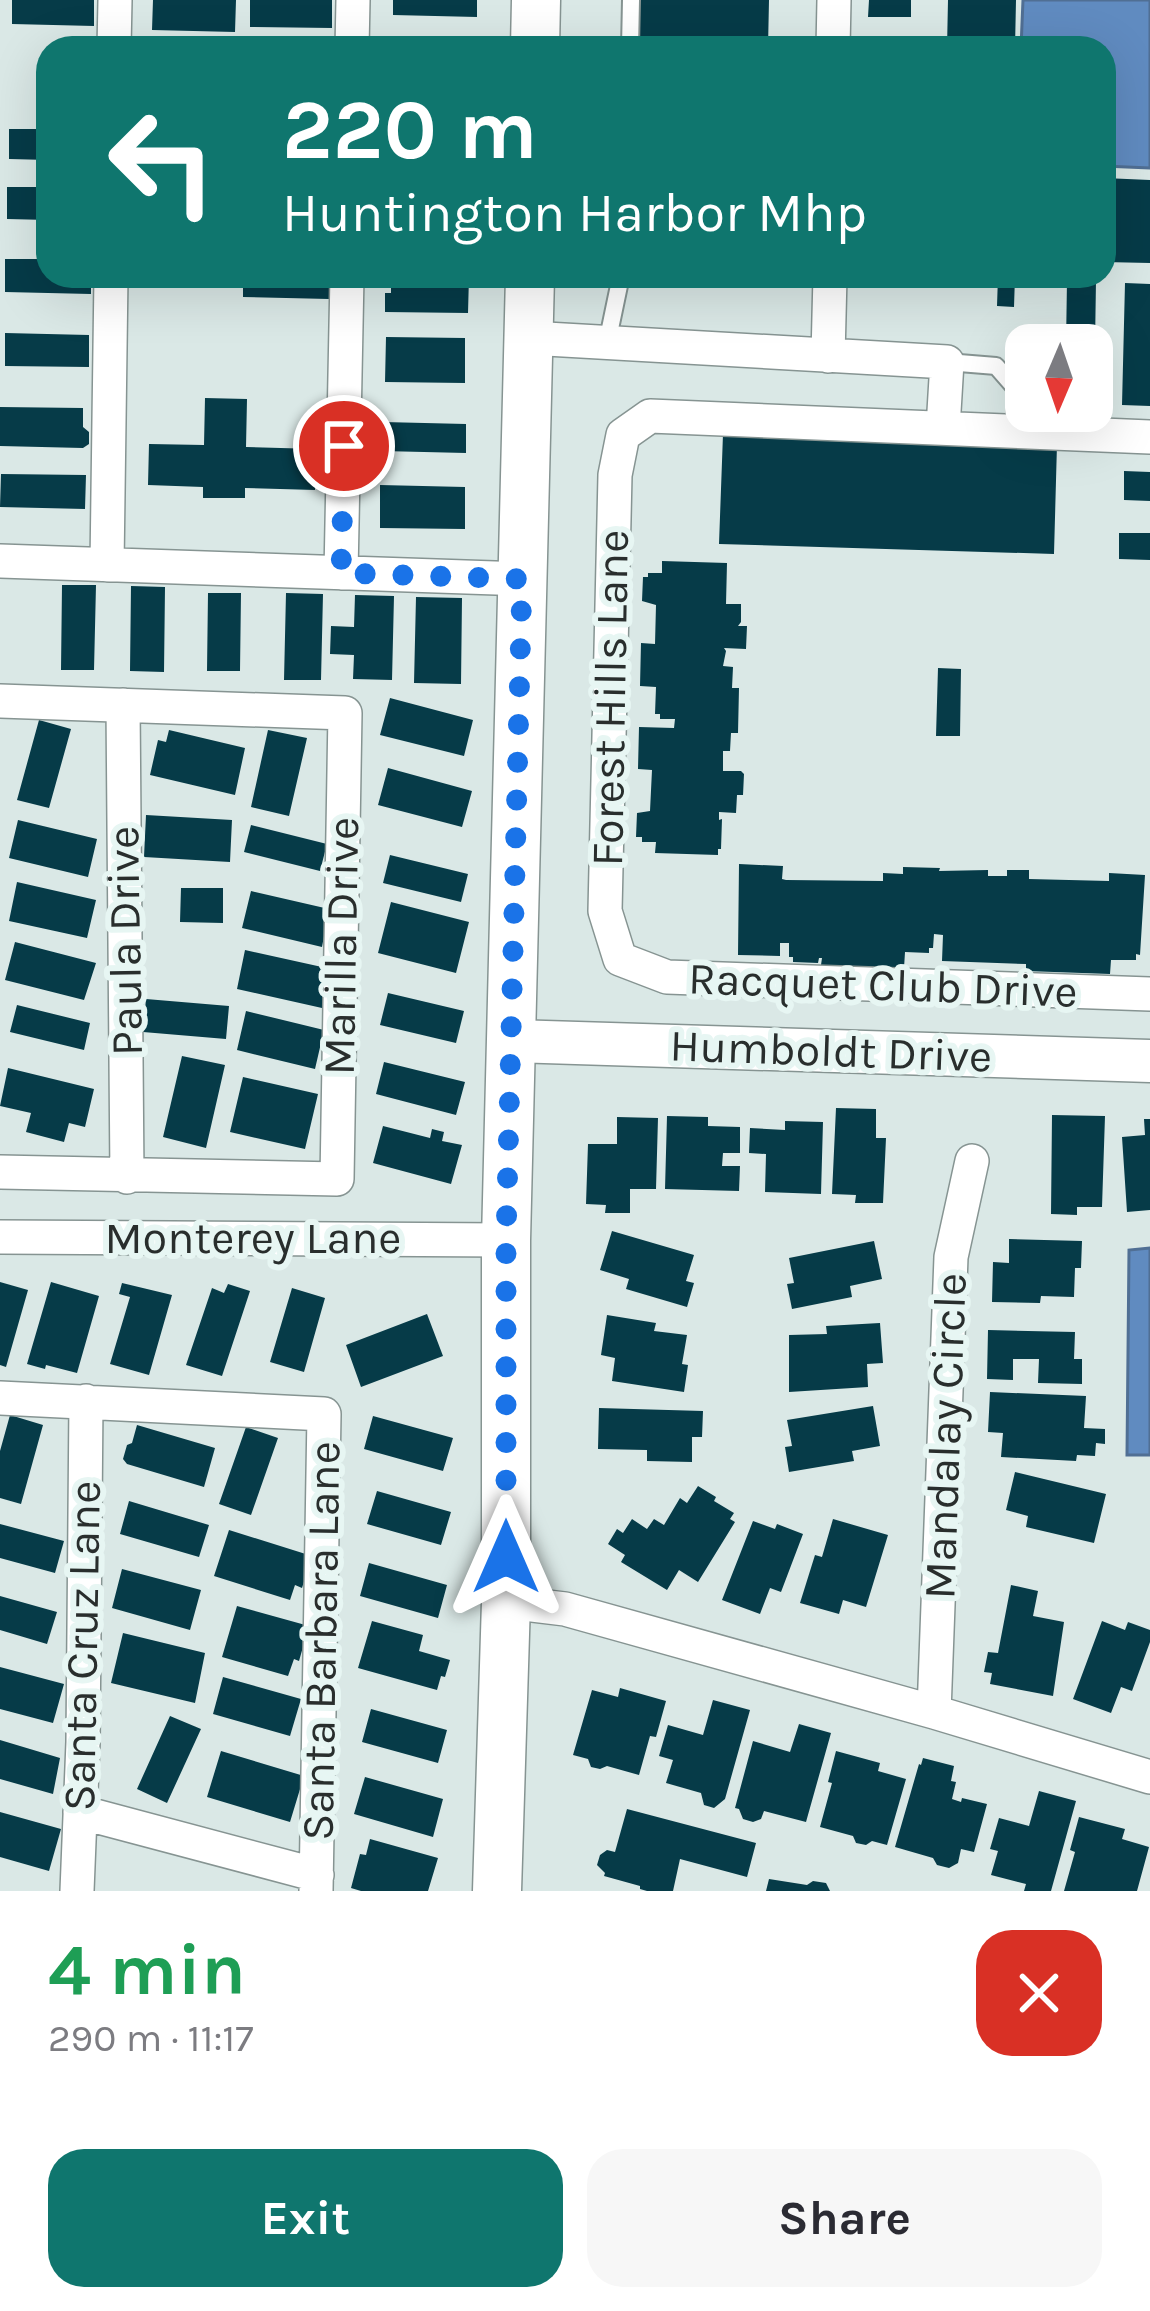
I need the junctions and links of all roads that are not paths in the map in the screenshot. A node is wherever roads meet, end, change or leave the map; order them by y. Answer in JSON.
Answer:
{"nodes":[{"id":1,"x":115,"y":0,"type":"edge"},
{"id":2,"x":353,"y":0,"type":"edge"},
{"id":3,"x":536,"y":0,"type":"edge"},
{"id":4,"x":632,"y":0,"type":"edge"},
{"id":5,"x":834,"y":0,"type":"edge"},
{"id":6,"x":114,"y":36,"type":"edge"},
{"id":7,"x":352,"y":36,"type":"edge"},
{"id":8,"x":535,"y":36,"type":"edge"},
{"id":9,"x":630,"y":36,"type":"edge"},
{"id":10,"x":833,"y":36,"type":"edge"},
{"id":11,"x":111,"y":288,"type":"edge"},
{"id":12,"x":347,"y":288,"type":"edge"},
{"id":13,"x":530,"y":288,"type":"edge"},
{"id":14,"x":618,"y":288,"type":"edge"},
{"id":15,"x":830,"y":288,"type":"edge"},
{"id":16,"x":529,"y":338,"type":"junction"},
{"id":17,"x":607,"y":343,"type":"junction"},
{"id":18,"x":828,"y":356,"type":"junction"},
{"id":19,"x":947,"y":362,"type":"junction"},
{"id":20,"x":1005,"y":376,"type":"edge"},
{"id":21,"x":943,"y":428,"type":"junction"},
{"id":22,"x":1005,"y":431,"type":"edge"},
{"id":23,"x":1037,"y":432,"type":"edge"},
{"id":24,"x":1150,"y":437,"type":"edge"},
{"id":25,"x":0,"y":561,"type":"edge"},
{"id":26,"x":107,"y":565,"type":"junction"},
{"id":27,"x":341,"y":573,"type":"junction"},
{"id":28,"x":522,"y":579,"type":"junction"},
{"id":29,"x":0,"y":701,"type":"edge"},
{"id":30,"x":123,"y":706,"type":"junction"},
{"id":31,"x":620,"y":959,"type":"joint"},
{"id":32,"x":1150,"y":994,"type":"edge"},
{"id":33,"x":512,"y":1041,"type":"junction"},
{"id":34,"x":1150,"y":1061,"type":"edge"},
{"id":35,"x":972,"y":1161,"type":"dead end"},
{"id":36,"x":0,"y":1172,"type":"edge"},
{"id":37,"x":128,"y":1177,"type":"junction"},
{"id":38,"x":337,"y":1179,"type":"joint"},
{"id":39,"x":0,"y":1237,"type":"edge"},
{"id":40,"x":506,"y":1240,"type":"junction"},
{"id":41,"x":0,"y":1398,"type":"edge"},
{"id":42,"x":86,"y":1401,"type":"junction"},
{"id":43,"x":506,"y":1602,"type":"junction"},
{"id":44,"x":934,"y":1712,"type":"junction"},
{"id":45,"x":1150,"y":1777,"type":"edge"},
{"id":46,"x":80,"y":1812,"type":"junction"},
{"id":47,"x":316,"y":1883,"type":"edge"},
{"id":48,"x":77,"y":1891,"type":"edge"},
{"id":49,"x":497,"y":1891,"type":"edge"}],
"edges":[{"from":1,"to":6,"type":"street"},
{"from":2,"to":7,"type":"street"},
{"from":3,"to":8,"type":"main road"},
{"from":4,"to":9,"type":"lane"},
{"from":5,"to":10,"type":"street"},
{"from":11,"to":26,"type":"street"},
{"from":12,"to":27,"type":"street"},
{"from":13,"to":16,"type":"main road"},
{"from":14,"to":17,"type":"lane"},
{"from":15,"to":18,"type":"street"},
{"from":16,"to":17,"type":"street"},
{"from":16,"to":28,"type":"main road"},
{"from":17,"to":18,"type":"street"},
{"from":18,"to":19,"type":"street"},
{"from":19,"to":20,"type":"lane"},
{"from":19,"to":21,"type":"street"},
{"from":21,"to":22,"type":"street"},
{"from":21,"to":31,"type":"street","name":"Forest Hills Lane"},
{"from":23,"to":24,"type":"street"},
{"from":25,"to":26,"type":"street"},
{"from":26,"to":27,"type":"street"},
{"from":27,"to":28,"type":"street"},
{"from":28,"to":33,"type":"main road"},
{"from":29,"to":30,"type":"street"},
{"from":30,"to":37,"type":"street","name":"Paula Drive"},
{"from":30,"to":38,"type":"street","name":"Marilla Drive"},
{"from":31,"to":32,"type":"street","name":"Racquet Club Drive"},
{"from":33,"to":34,"type":"street","name":"Humboldt Drive"},
{"from":33,"to":40,"type":"main road"},
{"from":35,"to":44,"type":"street","name":"Mandalay Circle"},
{"from":36,"to":37,"type":"street","name":"Monterey Lane"},
{"from":37,"to":38,"type":"street","name":"Monterey Lane"},
{"from":39,"to":40,"type":"street","name":"Monterey Lane"},
{"from":40,"to":43,"type":"main road"},
{"from":41,"to":42,"type":"street"},
{"from":42,"to":46,"type":"street","name":"Santa Cruz Lane"},
{"from":42,"to":47,"type":"street","name":"Santa Barbara Lane"},
{"from":43,"to":44,"type":"street"},
{"from":43,"to":49,"type":"main road"},
{"from":44,"to":45,"type":"street"},
{"from":46,"to":47,"type":"street"},
{"from":46,"to":48,"type":"street","name":"Santa Cruz Lane"}]}
